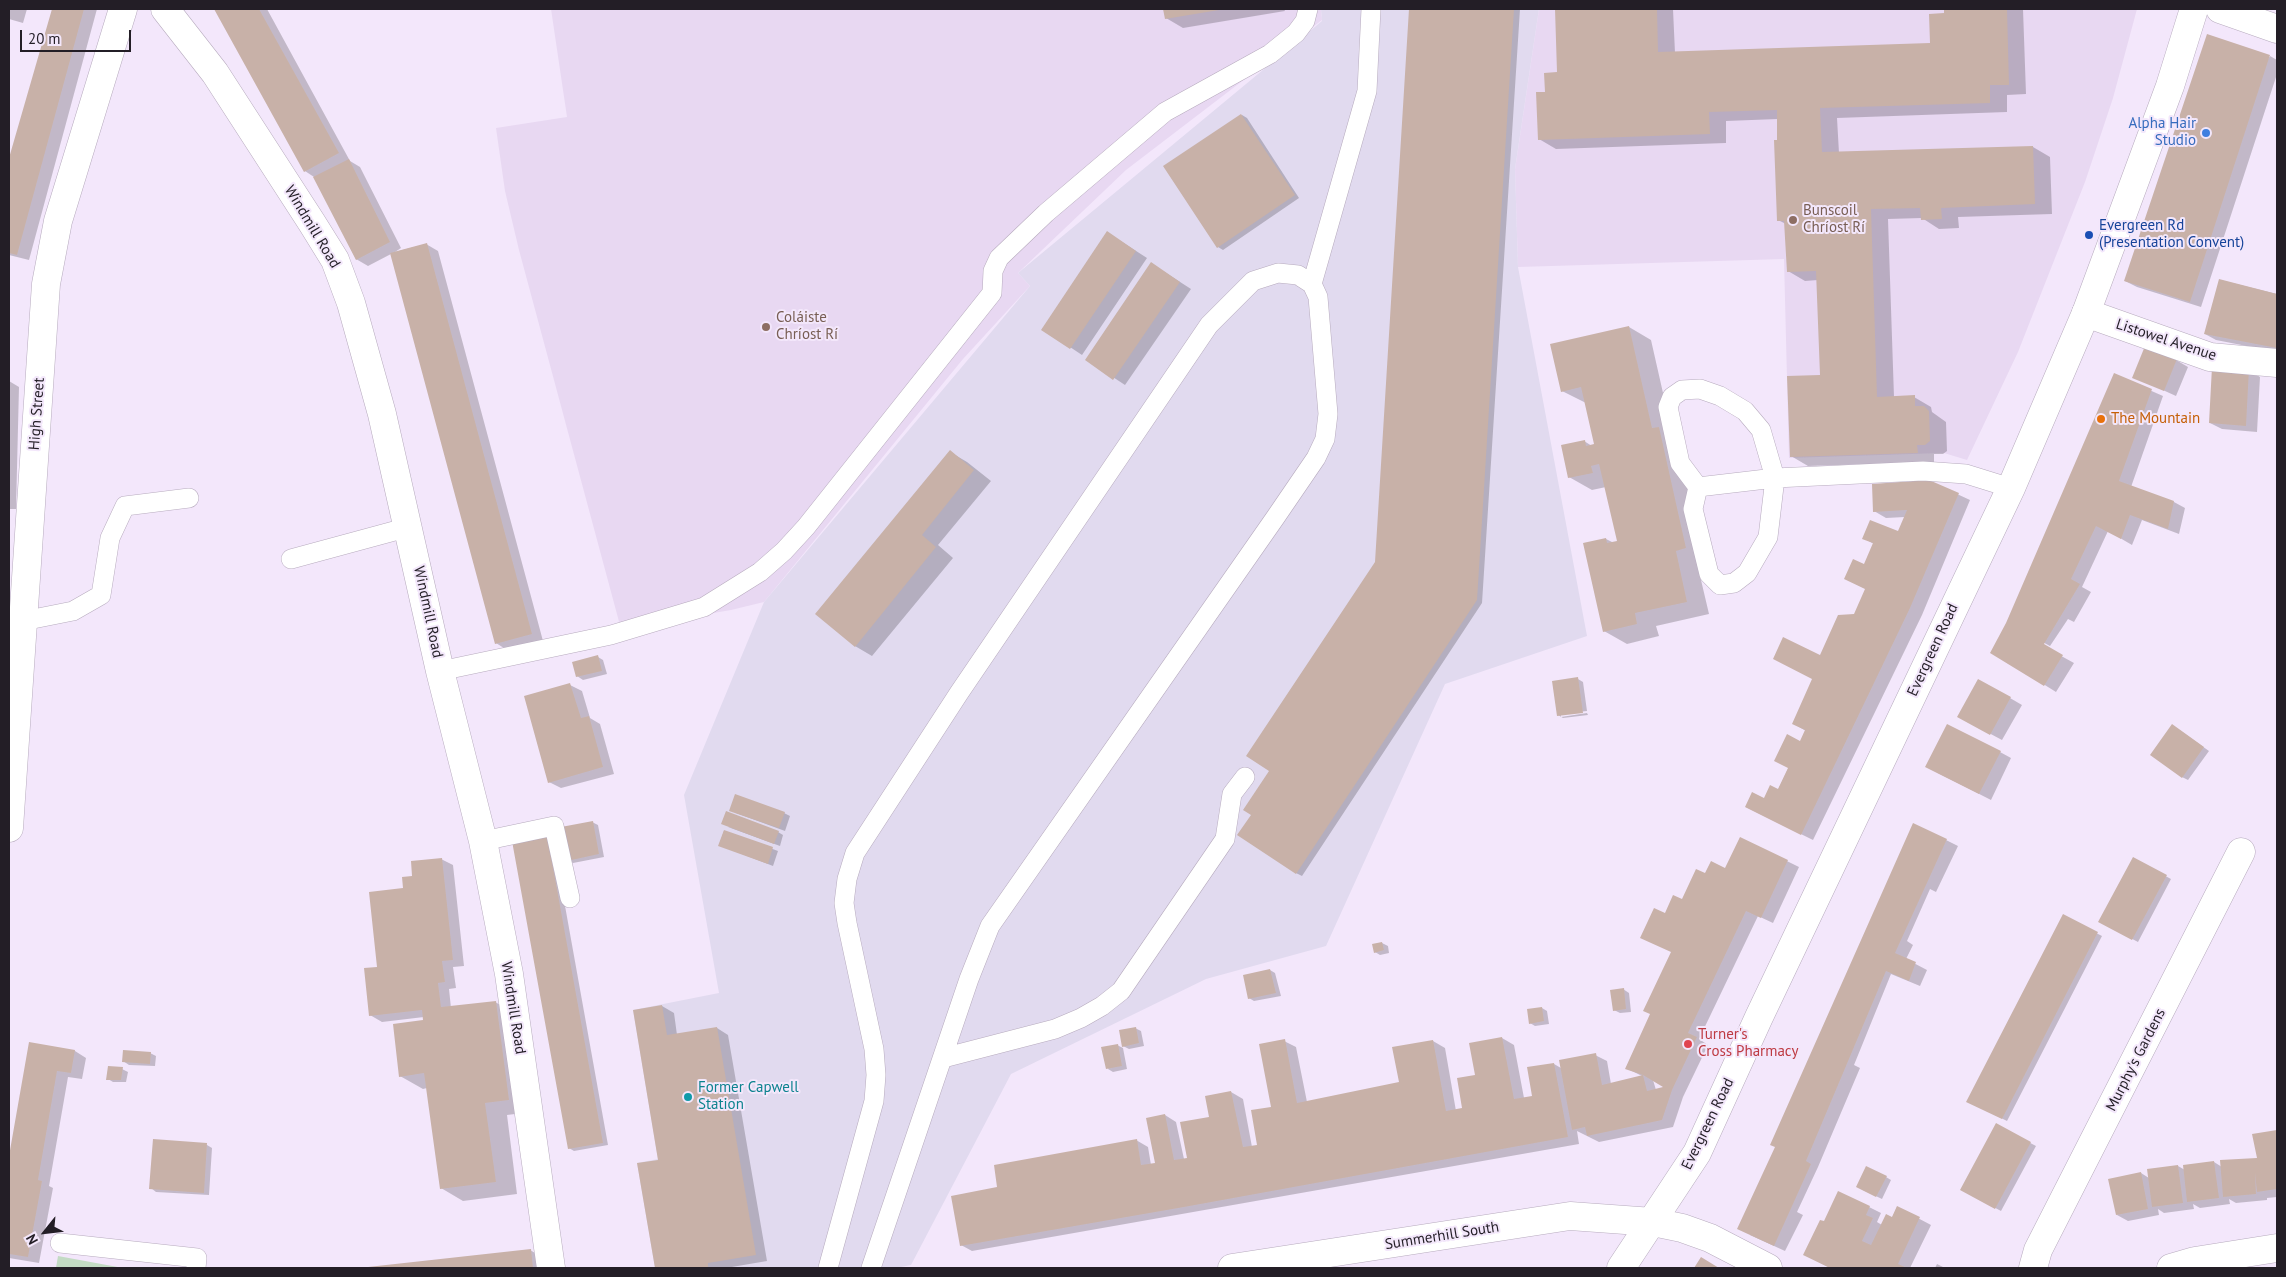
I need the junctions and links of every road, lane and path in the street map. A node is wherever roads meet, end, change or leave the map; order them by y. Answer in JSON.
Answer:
{"nodes":[{"id":1,"x":122,"y":9,"type":"edge"},
{"id":2,"x":166,"y":9,"type":"edge"},
{"id":3,"x":1308,"y":9,"type":"edge"},
{"id":4,"x":1371,"y":9,"type":"edge"},
{"id":5,"x":2194,"y":9,"type":"edge"},
{"id":6,"x":2220,"y":9,"type":"edge"},
{"id":7,"x":2277,"y":29,"type":"edge"},
{"id":8,"x":1312,"y":284,"type":"junction"},
{"id":9,"x":2086,"y":313,"type":"junction"},
{"id":10,"x":2277,"y":363,"type":"edge"},
{"id":11,"x":1775,"y":478,"type":"junction"},
{"id":12,"x":1698,"y":487,"type":"junction"},
{"id":13,"x":2010,"y":488,"type":"junction"},
{"id":14,"x":189,"y":498,"type":"dead end"},
{"id":15,"x":409,"y":527,"type":"junction"},
{"id":16,"x":291,"y":559,"type":"dead end"},
{"id":17,"x":23,"y":621,"type":"junction"},
{"id":18,"x":440,"y":671,"type":"junction"},
{"id":19,"x":1244,"y":777,"type":"dead end"},
{"id":20,"x":9,"y":828,"type":"edge"},
{"id":21,"x":483,"y":841,"type":"junction"},
{"id":22,"x":2241,"y":852,"type":"dead end"},
{"id":23,"x":570,"y":898,"type":"dead end"},
{"id":24,"x":943,"y":1058,"type":"junction"},
{"id":25,"x":1653,"y":1222,"type":"junction"},
{"id":26,"x":60,"y":1243,"type":"dead end"},
{"id":27,"x":2277,"y":1248,"type":"edge"},
{"id":28,"x":196,"y":1268,"type":"edge"},
{"id":29,"x":551,"y":1268,"type":"edge"},
{"id":30,"x":828,"y":1268,"type":"edge"},
{"id":31,"x":872,"y":1268,"type":"edge"},
{"id":32,"x":1232,"y":1268,"type":"edge"},
{"id":33,"x":1621,"y":1268,"type":"edge"},
{"id":34,"x":1768,"y":1268,"type":"edge"},
{"id":35,"x":2033,"y":1268,"type":"edge"},
{"id":36,"x":2171,"y":1268,"type":"edge"}],
"edges":[{"from":1,"to":17,"type":"street","name":"High Street"},
{"from":2,"to":15,"type":"street","name":"Windmill Road"},
{"from":3,"to":18,"type":"lane"},
{"from":4,"to":8,"type":"lane"},
{"from":5,"to":9,"type":"street","name":"Evergreen Road"},
{"from":6,"to":7,"type":"street"},
{"from":8,"to":24,"type":"lane"},
{"from":8,"to":30,"type":"lane"},
{"from":9,"to":10,"type":"street","name":"Listowel Avenue"},
{"from":9,"to":13,"type":"street","name":"Evergreen Road"},
{"from":11,"to":12,"type":"lane"},
{"from":11,"to":12,"type":"lane"},
{"from":11,"to":12,"type":"lane"},
{"from":11,"to":13,"type":"lane"},
{"from":13,"to":25,"type":"street","name":"Evergreen Road"},
{"from":14,"to":17,"type":"lane"},
{"from":15,"to":16,"type":"lane"},
{"from":15,"to":18,"type":"street","name":"Windmill Road"},
{"from":17,"to":20,"type":"street","name":"High Street"},
{"from":18,"to":21,"type":"street","name":"Windmill Road"},
{"from":19,"to":24,"type":"lane"},
{"from":21,"to":23,"type":"lane"},
{"from":21,"to":29,"type":"street","name":"Windmill Road"},
{"from":22,"to":35,"type":"street","name":"Murphy's Gardens"},
{"from":24,"to":31,"type":"lane"},
{"from":25,"to":32,"type":"street","name":"Summerhill South"},
{"from":25,"to":33,"type":"street","name":"Evergreen Road"},
{"from":25,"to":34,"type":"street","name":"Summerhill South"},
{"from":26,"to":28,"type":"lane"},
{"from":27,"to":36,"type":"street"}]}
